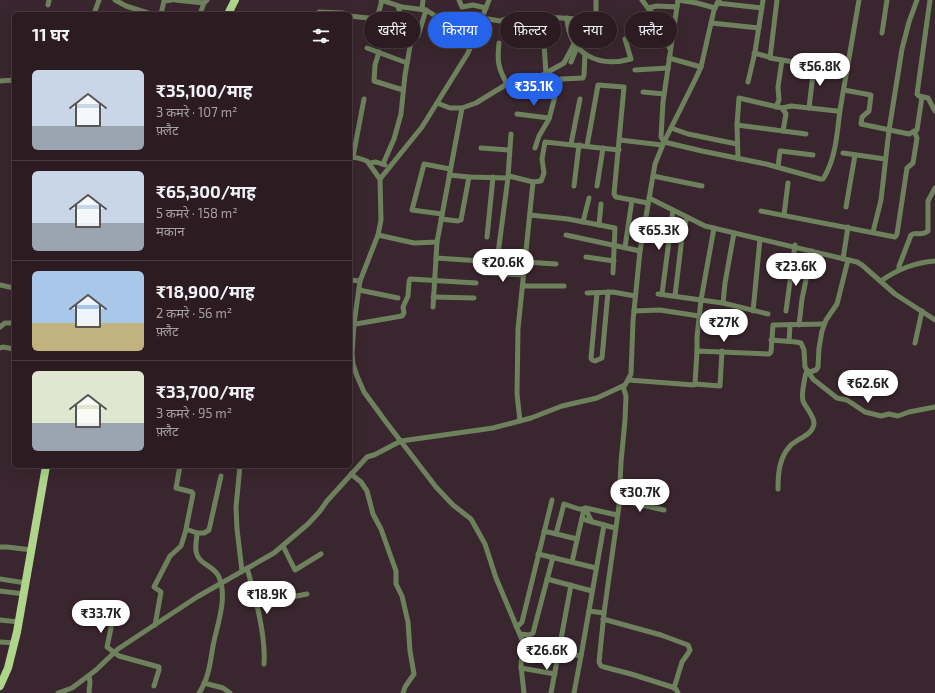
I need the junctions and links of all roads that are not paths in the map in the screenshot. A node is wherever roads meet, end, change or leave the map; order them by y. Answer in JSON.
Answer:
{"nodes":[{"id":1,"x":99,"y":0,"type":"edge"},
{"id":2,"x":115,"y":0,"type":"edge"},
{"id":3,"x":172,"y":0,"type":"edge"},
{"id":4,"x":175,"y":0,"type":"edge"},
{"id":5,"x":381,"y":0,"type":"edge"},
{"id":6,"x":423,"y":0,"type":"edge"},
{"id":7,"x":459,"y":0,"type":"edge"},
{"id":8,"x":489,"y":0,"type":"edge"},
{"id":9,"x":596,"y":0,"type":"edge"},
{"id":10,"x":642,"y":0,"type":"edge"},
{"id":11,"x":678,"y":0,"type":"edge"},
{"id":12,"x":764,"y":0,"type":"edge"},
{"id":13,"x":777,"y":0,"type":"edge"},
{"id":14,"x":860,"y":0,"type":"edge"},
{"id":15,"x":887,"y":0,"type":"edge"},
{"id":16,"x":917,"y":0,"type":"edge"},
{"id":17,"x":930,"y":0,"type":"edge"},
{"id":18,"x":206,"y":1,"type":"edge"},
{"id":19,"x":718,"y":1,"type":"edge"},
{"id":20,"x":391,"y":2,"type":"edge"},
{"id":21,"x":398,"y":6,"type":"junction"},
{"id":22,"x":677,"y":7,"type":"junction"},
{"id":23,"x":486,"y":8,"type":"junction"},
{"id":24,"x":648,"y":8,"type":"junction"},
{"id":25,"x":715,"y":8,"type":"junction"},
{"id":26,"x":762,"y":8,"type":"junction"},
{"id":27,"x":424,"y":9,"type":"junction"},
{"id":28,"x":95,"y":12,"type":"edge"},
{"id":29,"x":145,"y":12,"type":"edge"},
{"id":30,"x":161,"y":12,"type":"edge"},
{"id":31,"x":201,"y":12,"type":"edge"},
{"id":32,"x":319,"y":12,"type":"dead end"},
{"id":33,"x":343,"y":12,"type":"edge"},
{"id":34,"x":429,"y":12,"type":"edge"},
{"id":35,"x":484,"y":12,"type":"edge"},
{"id":36,"x":352,"y":16,"type":"edge"},
{"id":37,"x":567,"y":18,"type":"junction"},
{"id":38,"x":492,"y":20,"type":"edge"},
{"id":39,"x":711,"y":23,"type":"junction"},
{"id":40,"x":420,"y":27,"type":"edge"},
{"id":41,"x":759,"y":28,"type":"junction"},
{"id":42,"x":569,"y":29,"type":"edge"},
{"id":43,"x":882,"y":33,"type":"dead end"},
{"id":44,"x":499,"y":43,"type":"dead end"},
{"id":45,"x":366,"y":48,"type":"dead end"},
{"id":46,"x":470,"y":48,"type":"edge"},
{"id":47,"x":544,"y":48,"type":"edge"},
{"id":48,"x":575,"y":48,"type":"edge"},
{"id":49,"x":575,"y":48,"type":"edge"},
{"id":50,"x":578,"y":48,"type":"edge"},
{"id":51,"x":628,"y":48,"type":"edge"},
{"id":52,"x":670,"y":49,"type":"junction"},
{"id":53,"x":379,"y":52,"type":"junction"},
{"id":54,"x":754,"y":53,"type":"junction"},
{"id":55,"x":585,"y":54,"type":"junction"},
{"id":56,"x":770,"y":57,"type":"junction"},
{"id":57,"x":669,"y":58,"type":"junction"},
{"id":58,"x":782,"y":60,"type":"junction"},
{"id":59,"x":571,"y":62,"type":"dead end"},
{"id":60,"x":407,"y":63,"type":"junction"},
{"id":61,"x":814,"y":65,"type":"junction"},
{"id":62,"x":701,"y":67,"type":"junction"},
{"id":63,"x":668,"y":68,"type":"junction"},
{"id":64,"x":635,"y":70,"type":"dead end"},
{"id":65,"x":847,"y":71,"type":"junction"},
{"id":66,"x":546,"y":74,"type":"junction"},
{"id":67,"x":12,"y":80,"type":"edge"},
{"id":68,"x":0,"y":81,"type":"edge"},
{"id":69,"x":748,"y":82,"type":"dead end"},
{"id":70,"x":507,"y":84,"type":"junction"},
{"id":71,"x":403,"y":90,"type":"junction"},
{"id":72,"x":844,"y":90,"type":"junction"},
{"id":73,"x":643,"y":92,"type":"dead end"},
{"id":74,"x":664,"y":94,"type":"junction"},
{"id":75,"x":919,"y":96,"type":"junction"},
{"id":76,"x":364,"y":98,"type":"dead end"},
{"id":77,"x":580,"y":99,"type":"dead end"},
{"id":78,"x":437,"y":102,"type":"junction"},
{"id":79,"x":462,"y":108,"type":"junction"},
{"id":80,"x":779,"y":108,"type":"junction"},
{"id":81,"x":809,"y":108,"type":"junction"},
{"id":82,"x":840,"y":110,"type":"junction"},
{"id":83,"x":935,"y":111,"type":"edge"},
{"id":84,"x":517,"y":114,"type":"dead end"},
{"id":85,"x":549,"y":118,"type":"junction"},
{"id":86,"x":737,"y":125,"type":"junction"},
{"id":87,"x":671,"y":128,"type":"junction"},
{"id":88,"x":889,"y":130,"type":"junction"},
{"id":89,"x":783,"y":131,"type":"junction"},
{"id":90,"x":914,"y":131,"type":"junction"},
{"id":91,"x":511,"y":134,"type":"dead end"},
{"id":92,"x":806,"y":134,"type":"dead end"},
{"id":93,"x":620,"y":140,"type":"junction"},
{"id":94,"x":663,"y":143,"type":"junction"},
{"id":95,"x":570,"y":144,"type":"junction"},
{"id":96,"x":738,"y":144,"type":"junction"},
{"id":97,"x":579,"y":145,"type":"junction"},
{"id":98,"x":587,"y":146,"type":"junction"},
{"id":99,"x":481,"y":148,"type":"dead end"},
{"id":100,"x":535,"y":148,"type":"dead end"},
{"id":101,"x":602,"y":148,"type":"junction"},
{"id":102,"x":509,"y":150,"type":"junction"},
{"id":103,"x":619,"y":150,"type":"junction"},
{"id":104,"x":352,"y":152,"type":"edge"},
{"id":105,"x":843,"y":153,"type":"dead end"},
{"id":106,"x":813,"y":155,"type":"dead end"},
{"id":107,"x":855,"y":155,"type":"junction"},
{"id":108,"x":352,"y":157,"type":"edge"},
{"id":109,"x":738,"y":159,"type":"junction"},
{"id":110,"x":885,"y":159,"type":"junction"},
{"id":111,"x":396,"y":160,"type":"junction"},
{"id":112,"x":370,"y":164,"type":"junction"},
{"id":113,"x":383,"y":164,"type":"junction"},
{"id":114,"x":778,"y":167,"type":"junction"},
{"id":115,"x":450,"y":168,"type":"junction"},
{"id":116,"x":388,"y":169,"type":"junction"},
{"id":117,"x":449,"y":175,"type":"junction"},
{"id":118,"x":653,"y":176,"type":"junction"},
{"id":119,"x":470,"y":177,"type":"junction"},
{"id":120,"x":493,"y":177,"type":"junction"},
{"id":121,"x":508,"y":177,"type":"junction"},
{"id":122,"x":380,"y":179,"type":"junction"},
{"id":123,"x":533,"y":182,"type":"junction"},
{"id":124,"x":788,"y":183,"type":"dead end"},
{"id":125,"x":574,"y":186,"type":"dead end"},
{"id":126,"x":597,"y":186,"type":"dead end"},
{"id":127,"x":702,"y":186,"type":"dead end"},
{"id":128,"x":935,"y":188,"type":"edge"},
{"id":129,"x":933,"y":196,"type":"edge"},
{"id":130,"x":589,"y":198,"type":"dead end"},
{"id":131,"x":649,"y":198,"type":"junction"},
{"id":132,"x":632,"y":200,"type":"junction"},
{"id":133,"x":601,"y":204,"type":"dead end"},
{"id":134,"x":648,"y":204,"type":"junction"},
{"id":135,"x":846,"y":206,"type":"dead end"},
{"id":136,"x":673,"y":210,"type":"junction"},
{"id":137,"x":761,"y":211,"type":"dead end"},
{"id":138,"x":530,"y":215,"type":"junction"},
{"id":139,"x":784,"y":215,"type":"junction"},
{"id":140,"x":442,"y":216,"type":"junction"},
{"id":141,"x":687,"y":217,"type":"junction"},
{"id":142,"x":584,"y":222,"type":"junction"},
{"id":143,"x":599,"y":225,"type":"junction"},
{"id":144,"x":848,"y":227,"type":"junction"},
{"id":145,"x":714,"y":228,"type":"junction"},
{"id":146,"x":873,"y":232,"type":"junction"},
{"id":147,"x":734,"y":233,"type":"junction"},
{"id":148,"x":378,"y":235,"type":"junction"},
{"id":149,"x":566,"y":235,"type":"dead end"},
{"id":150,"x":663,"y":235,"type":"dead end"},
{"id":151,"x":670,"y":236,"type":"junction"},
{"id":152,"x":487,"y":237,"type":"dead end"},
{"id":153,"x":682,"y":237,"type":"junction"},
{"id":154,"x":760,"y":239,"type":"junction"},
{"id":155,"x":437,"y":242,"type":"junction"},
{"id":156,"x":615,"y":245,"type":"junction"},
{"id":157,"x":794,"y":246,"type":"junction"},
{"id":158,"x":625,"y":247,"type":"junction"},
{"id":159,"x":640,"y":251,"type":"junction"},
{"id":160,"x":812,"y":251,"type":"junction"},
{"id":161,"x":586,"y":257,"type":"dead end"},
{"id":162,"x":436,"y":258,"type":"junction"},
{"id":163,"x":846,"y":259,"type":"junction"},
{"id":164,"x":614,"y":261,"type":"junction"},
{"id":165,"x":935,"y":261,"type":"edge"},
{"id":166,"x":525,"y":262,"type":"junction"},
{"id":167,"x":556,"y":264,"type":"dead end"},
{"id":168,"x":899,"y":270,"type":"junction"},
{"id":169,"x":483,"y":273,"type":"dead end"},
{"id":170,"x":613,"y":273,"type":"dead end"},
{"id":171,"x":523,"y":275,"type":"junction"},
{"id":172,"x":352,"y":280,"type":"edge"},
{"id":173,"x":360,"y":281,"type":"junction"},
{"id":174,"x":434,"y":281,"type":"junction"},
{"id":175,"x":881,"y":281,"type":"junction"},
{"id":176,"x":476,"y":283,"type":"dead end"},
{"id":177,"x":0,"y":285,"type":"edge"},
{"id":178,"x":522,"y":286,"type":"junction"},
{"id":179,"x":564,"y":286,"type":"dead end"},
{"id":180,"x":12,"y":288,"type":"edge"},
{"id":181,"x":359,"y":290,"type":"junction"},
{"id":182,"x":608,"y":292,"type":"junction"},
{"id":183,"x":587,"y":293,"type":"dead end"},
{"id":184,"x":598,"y":293,"type":"junction"},
{"id":185,"x":635,"y":296,"type":"junction"},
{"id":186,"x":675,"y":296,"type":"junction"},
{"id":187,"x":433,"y":297,"type":"junction"},
{"id":188,"x":398,"y":298,"type":"dead end"},
{"id":189,"x":474,"y":298,"type":"dead end"},
{"id":190,"x":701,"y":300,"type":"junction"},
{"id":191,"x":723,"y":303,"type":"junction"},
{"id":192,"x":433,"y":307,"type":"dead end"},
{"id":193,"x":634,"y":311,"type":"junction"},
{"id":194,"x":752,"y":311,"type":"junction"},
{"id":195,"x":786,"y":311,"type":"dead end"},
{"id":196,"x":922,"y":311,"type":"junction"},
{"id":197,"x":768,"y":314,"type":"dead end"},
{"id":198,"x":699,"y":316,"type":"junction"},
{"id":199,"x":935,"y":320,"type":"edge"},
{"id":200,"x":12,"y":323,"type":"edge"},
{"id":201,"x":352,"y":324,"type":"edge"},
{"id":202,"x":824,"y":324,"type":"junction"},
{"id":203,"x":790,"y":325,"type":"junction"},
{"id":204,"x":800,"y":325,"type":"junction"},
{"id":205,"x":0,"y":327,"type":"edge"},
{"id":206,"x":771,"y":340,"type":"junction"},
{"id":207,"x":790,"y":341,"type":"junction"},
{"id":208,"x":914,"y":343,"type":"dead end"},
{"id":209,"x":0,"y":348,"type":"edge"},
{"id":210,"x":12,"y":349,"type":"edge"},
{"id":211,"x":697,"y":351,"type":"junction"},
{"id":212,"x":722,"y":352,"type":"junction"},
{"id":213,"x":808,"y":372,"type":"junction"},
{"id":214,"x":628,"y":380,"type":"junction"},
{"id":215,"x":695,"y":384,"type":"junction"},
{"id":216,"x":623,"y":386,"type":"junction"},
{"id":217,"x":935,"y":407,"type":"edge"},
{"id":218,"x":520,"y":421,"type":"junction"},
{"id":219,"x":401,"y":441,"type":"junction"},
{"id":220,"x":46,"y":468,"type":"edge"},
{"id":221,"x":180,"y":468,"type":"edge"},
{"id":222,"x":240,"y":468,"type":"edge"},
{"id":223,"x":351,"y":474,"type":"junction"},
{"id":224,"x":221,"y":476,"type":"dead end"},
{"id":225,"x":778,"y":489,"type":"dead end"},
{"id":226,"x":552,"y":500,"type":"dead end"},
{"id":227,"x":619,"y":500,"type":"junction"},
{"id":228,"x":585,"y":508,"type":"junction"},
{"id":229,"x":664,"y":510,"type":"dead end"},
{"id":230,"x":617,"y":515,"type":"junction"},
{"id":231,"x":582,"y":519,"type":"junction"},
{"id":232,"x":592,"y":522,"type":"junction"},
{"id":233,"x":604,"y":525,"type":"junction"},
{"id":234,"x":615,"y":528,"type":"junction"},
{"id":235,"x":186,"y":530,"type":"junction"},
{"id":236,"x":544,"y":531,"type":"junction"},
{"id":237,"x":197,"y":533,"type":"junction"},
{"id":238,"x":556,"y":534,"type":"junction"},
{"id":239,"x":577,"y":539,"type":"junction"},
{"id":240,"x":283,"y":546,"type":"junction"},
{"id":241,"x":0,"y":548,"type":"edge"},
{"id":242,"x":32,"y":550,"type":"junction"},
{"id":243,"x":321,"y":554,"type":"dead end"},
{"id":244,"x":538,"y":554,"type":"junction"},
{"id":245,"x":553,"y":558,"type":"junction"},
{"id":246,"x":572,"y":562,"type":"junction"},
{"id":247,"x":596,"y":568,"type":"junction"},
{"id":248,"x":245,"y":570,"type":"junction"},
{"id":249,"x":0,"y":579,"type":"edge"},
{"id":250,"x":547,"y":579,"type":"junction"},
{"id":251,"x":26,"y":583,"type":"junction"},
{"id":252,"x":221,"y":583,"type":"junction"},
{"id":253,"x":571,"y":585,"type":"junction"},
{"id":254,"x":0,"y":591,"type":"edge"},
{"id":255,"x":24,"y":594,"type":"junction"},
{"id":256,"x":307,"y":594,"type":"dead end"},
{"id":257,"x":594,"y":594,"type":"junction"},
{"id":258,"x":116,"y":604,"type":"dead end"},
{"id":259,"x":256,"y":604,"type":"junction"},
{"id":260,"x":589,"y":610,"type":"junction"},
{"id":261,"x":604,"y":613,"type":"junction"},
{"id":262,"x":603,"y":619,"type":"junction"},
{"id":263,"x":0,"y":620,"type":"edge"},
{"id":264,"x":19,"y":622,"type":"junction"},
{"id":265,"x":154,"y":625,"type":"junction"},
{"id":266,"x":516,"y":626,"type":"junction"},
{"id":267,"x":520,"y":634,"type":"junction"},
{"id":268,"x":0,"y":642,"type":"edge"},
{"id":269,"x":15,"y":643,"type":"junction"},
{"id":270,"x":523,"y":646,"type":"junction"},
{"id":271,"x":115,"y":652,"type":"junction"},
{"id":272,"x":559,"y":652,"type":"junction"},
{"id":273,"x":581,"y":656,"type":"junction"},
{"id":274,"x":264,"y":664,"type":"dead end"},
{"id":275,"x":521,"y":668,"type":"junction"},
{"id":276,"x":555,"y":674,"type":"junction"},
{"id":277,"x":89,"y":676,"type":"junction"},
{"id":278,"x":204,"y":683,"type":"junction"},
{"id":279,"x":0,"y":686,"type":"edge"},
{"id":280,"x":154,"y":686,"type":"dead end"},
{"id":281,"x":674,"y":688,"type":"junction"},
{"id":282,"x":58,"y":693,"type":"edge"},
{"id":283,"x":89,"y":693,"type":"edge"},
{"id":284,"x":199,"y":693,"type":"edge"},
{"id":285,"x":230,"y":693,"type":"edge"},
{"id":286,"x":404,"y":693,"type":"edge"},
{"id":287,"x":524,"y":693,"type":"edge"},
{"id":288,"x":552,"y":693,"type":"edge"},
{"id":289,"x":574,"y":693,"type":"edge"},
{"id":290,"x":678,"y":693,"type":"edge"}],
"edges":[{"from":1,"to":28,"type":"street"},
{"from":2,"to":29,"type":"street"},
{"from":3,"to":30,"type":"street"},
{"from":4,"to":18,"type":"street"},
{"from":5,"to":20,"type":"street"},
{"from":5,"to":36,"type":"street"},
{"from":6,"to":27,"type":"street"},
{"from":7,"to":23,"type":"street"},
{"from":8,"to":23,"type":"street"},
{"from":9,"to":37,"type":"street"},
{"from":10,"to":24,"type":"street"},
{"from":11,"to":22,"type":"street"},
{"from":11,"to":25,"type":"street"},
{"from":12,"to":26,"type":"street"},
{"from":13,"to":56,"type":"street"},
{"from":14,"to":65,"type":"street"},
{"from":15,"to":43,"type":"street"},
{"from":16,"to":88,"type":"street"},
{"from":17,"to":75,"type":"street"},
{"from":18,"to":31,"type":"street"},
{"from":19,"to":25,"type":"street"},
{"from":19,"to":26,"type":"street"},
{"from":20,"to":21,"type":"street"},
{"from":21,"to":27,"type":"street"},
{"from":21,"to":60,"type":"street"},
{"from":22,"to":24,"type":"street"},
{"from":22,"to":52,"type":"street"},
{"from":23,"to":35,"type":"street"},
{"from":24,"to":52,"type":"street"},
{"from":25,"to":39,"type":"street"},
{"from":26,"to":41,"type":"street"},
{"from":27,"to":34,"type":"street"},
{"from":27,"to":40,"type":"street"},
{"from":32,"to":33,"type":"street"},
{"from":37,"to":38,"type":"street"},
{"from":37,"to":42,"type":"street"},
{"from":39,"to":41,"type":"street"},
{"from":39,"to":62,"type":"street"},
{"from":41,"to":54,"type":"street"},
{"from":44,"to":70,"type":"street"},
{"from":45,"to":53,"type":"street"},
{"from":46,"to":78,"type":"street"},
{"from":47,"to":66,"type":"street"},
{"from":48,"to":59,"type":"street"},
{"from":49,"to":66,"type":"street"},
{"from":50,"to":55,"type":"street"},
{"from":51,"to":55,"type":"street"},
{"from":52,"to":57,"type":"street"},
{"from":53,"to":60,"type":"street"},
{"from":53,"to":71,"type":"street"},
{"from":54,"to":56,"type":"street"},
{"from":54,"to":69,"type":"street"},
{"from":55,"to":85,"type":"street"},
{"from":56,"to":58,"type":"street"},
{"from":57,"to":62,"type":"street"},
{"from":57,"to":63,"type":"street"},
{"from":58,"to":61,"type":"street"},
{"from":58,"to":80,"type":"street"},
{"from":60,"to":71,"type":"street"},
{"from":61,"to":65,"type":"street"},
{"from":61,"to":81,"type":"street"},
{"from":62,"to":87,"type":"street"},
{"from":63,"to":64,"type":"street"},
{"from":63,"to":74,"type":"street"},
{"from":65,"to":72,"type":"street"},
{"from":66,"to":70,"type":"street"},
{"from":67,"to":68,"type":"street"},
{"from":70,"to":79,"type":"street"},
{"from":71,"to":113,"type":"street"},
{"from":72,"to":82,"type":"street"},
{"from":72,"to":88,"type":"street"},
{"from":73,"to":74,"type":"street"},
{"from":74,"to":94,"type":"street"},
{"from":75,"to":83,"type":"street"},
{"from":75,"to":90,"type":"street"},
{"from":76,"to":104,"type":"street"},
{"from":77,"to":95,"type":"street"},
{"from":78,"to":79,"type":"street"},
{"from":78,"to":111,"type":"street"},
{"from":79,"to":115,"type":"street"},
{"from":80,"to":81,"type":"street"},
{"from":80,"to":86,"type":"street"},
{"from":80,"to":89,"type":"street"},
{"from":81,"to":82,"type":"street"},
{"from":82,"to":114,"type":"street"},
{"from":84,"to":85,"type":"street"},
{"from":85,"to":100,"type":"street"},
{"from":86,"to":89,"type":"street"},
{"from":86,"to":96,"type":"street"},
{"from":87,"to":94,"type":"street"},
{"from":87,"to":96,"type":"street"},
{"from":88,"to":90,"type":"street"},
{"from":88,"to":110,"type":"street"},
{"from":89,"to":92,"type":"street"},
{"from":90,"to":146,"type":"street"},
{"from":91,"to":102,"type":"street"},
{"from":93,"to":94,"type":"street"},
{"from":93,"to":98,"type":"street"},
{"from":93,"to":103,"type":"street"},
{"from":94,"to":109,"type":"street"},
{"from":94,"to":118,"type":"street"},
{"from":95,"to":97,"type":"street"},
{"from":95,"to":123,"type":"street"},
{"from":96,"to":109,"type":"street"},
{"from":97,"to":98,"type":"street"},
{"from":97,"to":125,"type":"street"},
{"from":98,"to":101,"type":"street"},
{"from":99,"to":102,"type":"street"},
{"from":101,"to":103,"type":"street"},
{"from":101,"to":126,"type":"street"},
{"from":102,"to":121,"type":"street"},
{"from":103,"to":132,"type":"street"},
{"from":105,"to":107,"type":"street"},
{"from":106,"to":114,"type":"street"},
{"from":107,"to":110,"type":"street"},
{"from":107,"to":135,"type":"street"},
{"from":108,"to":112,"type":"street"},
{"from":109,"to":114,"type":"street"},
{"from":110,"to":146,"type":"street"},
{"from":111,"to":113,"type":"street"},
{"from":111,"to":116,"type":"street"},
{"from":112,"to":113,"type":"street"},
{"from":112,"to":122,"type":"street"},
{"from":113,"to":116,"type":"street"},
{"from":115,"to":117,"type":"street"},
{"from":115,"to":140,"type":"street"},
{"from":116,"to":122,"type":"street"},
{"from":117,"to":119,"type":"street"},
{"from":117,"to":140,"type":"street"},
{"from":118,"to":127,"type":"street"},
{"from":118,"to":131,"type":"street"},
{"from":119,"to":120,"type":"street"},
{"from":119,"to":140,"type":"street"},
{"from":120,"to":121,"type":"street"},
{"from":120,"to":152,"type":"street"},
{"from":121,"to":123,"type":"street"},
{"from":121,"to":162,"type":"street"},
{"from":122,"to":148,"type":"street"},
{"from":123,"to":138,"type":"street"},
{"from":124,"to":139,"type":"street"},
{"from":128,"to":129,"type":"street"},
{"from":129,"to":168,"type":"street"},
{"from":130,"to":142,"type":"street"},
{"from":131,"to":134,"type":"street"},
{"from":131,"to":136,"type":"street"},
{"from":132,"to":134,"type":"street"},
{"from":132,"to":158,"type":"street"},
{"from":133,"to":143,"type":"street"},
{"from":134,"to":159,"type":"street"},
{"from":136,"to":141,"type":"street"},
{"from":136,"to":151,"type":"street"},
{"from":137,"to":139,"type":"street"},
{"from":138,"to":142,"type":"street"},
{"from":138,"to":166,"type":"street"},
{"from":139,"to":144,"type":"street"},
{"from":140,"to":155,"type":"street"},
{"from":141,"to":145,"type":"street"},
{"from":141,"to":153,"type":"street"},
{"from":142,"to":143,"type":"street"},
{"from":143,"to":156,"type":"street"},
{"from":144,"to":146,"type":"street"},
{"from":144,"to":163,"type":"street"},
{"from":145,"to":147,"type":"street"},
{"from":145,"to":190,"type":"street"},
{"from":147,"to":154,"type":"street"},
{"from":147,"to":191,"type":"street"},
{"from":148,"to":155,"type":"street"},
{"from":148,"to":173,"type":"street"},
{"from":149,"to":156,"type":"street"},
{"from":150,"to":151,"type":"street"},
{"from":151,"to":153,"type":"street"},
{"from":151,"to":186,"type":"street"},
{"from":153,"to":186,"type":"street"},
{"from":154,"to":157,"type":"street"},
{"from":154,"to":194,"type":"street"},
{"from":155,"to":162,"type":"street"},
{"from":156,"to":158,"type":"street"},
{"from":156,"to":164,"type":"street"},
{"from":157,"to":160,"type":"street"},
{"from":157,"to":195,"type":"street"},
{"from":158,"to":159,"type":"street"},
{"from":159,"to":185,"type":"street"},
{"from":160,"to":163,"type":"street"},
{"from":160,"to":204,"type":"street"},
{"from":161,"to":164,"type":"street"},
{"from":162,"to":174,"type":"street"},
{"from":163,"to":175,"type":"street"},
{"from":163,"to":202,"type":"street"},
{"from":164,"to":170,"type":"street"},
{"from":165,"to":168,"type":"street"},
{"from":166,"to":167,"type":"street"},
{"from":166,"to":171,"type":"street"},
{"from":168,"to":175,"type":"street"},
{"from":169,"to":171,"type":"street"},
{"from":171,"to":178,"type":"street"},
{"from":172,"to":173,"type":"street"},
{"from":173,"to":181,"type":"street"},
{"from":174,"to":176,"type":"street"},
{"from":174,"to":187,"type":"street"},
{"from":174,"to":201,"type":"street"},
{"from":175,"to":196,"type":"street"},
{"from":177,"to":180,"type":"street"},
{"from":178,"to":179,"type":"street"},
{"from":178,"to":218,"type":"street"},
{"from":181,"to":188,"type":"street"},
{"from":181,"to":201,"type":"street"},
{"from":182,"to":184,"type":"street"},
{"from":182,"to":184,"type":"street"},
{"from":182,"to":185,"type":"street"},
{"from":183,"to":184,"type":"street"},
{"from":185,"to":193,"type":"street"},
{"from":186,"to":190,"type":"street"},
{"from":187,"to":189,"type":"street"},
{"from":187,"to":192,"type":"street"},
{"from":190,"to":191,"type":"street"},
{"from":190,"to":198,"type":"street"},
{"from":191,"to":194,"type":"street"},
{"from":193,"to":198,"type":"street"},
{"from":193,"to":214,"type":"street"},
{"from":194,"to":197,"type":"street"},
{"from":196,"to":199,"type":"street"},
{"from":196,"to":208,"type":"street"},
{"from":198,"to":211,"type":"street"},
{"from":200,"to":205,"type":"street"},
{"from":201,"to":219,"type":"street"},
{"from":202,"to":204,"type":"street"},
{"from":202,"to":213,"type":"street"},
{"from":203,"to":204,"type":"street"},
{"from":203,"to":206,"type":"street"},
{"from":203,"to":207,"type":"street"},
{"from":206,"to":207,"type":"street"},
{"from":206,"to":212,"type":"street"},
{"from":207,"to":213,"type":"street"},
{"from":209,"to":210,"type":"street"},
{"from":211,"to":212,"type":"street"},
{"from":211,"to":215,"type":"street"},
{"from":212,"to":215,"type":"street"},
{"from":213,"to":217,"type":"street"},
{"from":213,"to":225,"type":"street"},
{"from":214,"to":215,"type":"street"},
{"from":214,"to":216,"type":"street"},
{"from":216,"to":218,"type":"street"},
{"from":216,"to":227,"type":"street"},
{"from":218,"to":219,"type":"street"},
{"from":219,"to":223,"type":"street"},
{"from":219,"to":266,"type":"street"},
{"from":220,"to":242,"type":"main road"},
{"from":221,"to":235,"type":"street"},
{"from":222,"to":248,"type":"street"},
{"from":223,"to":240,"type":"street"},
{"from":223,"to":286,"type":"street"},
{"from":224,"to":237,"type":"street"},
{"from":226,"to":236,"type":"street"},
{"from":227,"to":229,"type":"street"},
{"from":227,"to":230,"type":"street"},
{"from":228,"to":230,"type":"street"},
{"from":228,"to":231,"type":"street"},
{"from":228,"to":232,"type":"street"},
{"from":228,"to":238,"type":"street"},
{"from":230,"to":234,"type":"street"},
{"from":231,"to":232,"type":"street"},
{"from":231,"to":239,"type":"street"},
{"from":232,"to":233,"type":"street"},
{"from":233,"to":234,"type":"street"},
{"from":233,"to":247,"type":"street"},
{"from":234,"to":261,"type":"street"},
{"from":235,"to":237,"type":"street"},
{"from":235,"to":265,"type":"street"},
{"from":236,"to":238,"type":"street"},
{"from":236,"to":244,"type":"street"},
{"from":237,"to":252,"type":"street"},
{"from":238,"to":239,"type":"street"},
{"from":239,"to":246,"type":"street"},
{"from":240,"to":243,"type":"street"},
{"from":240,"to":248,"type":"street"},
{"from":241,"to":242,"type":"street"},
{"from":242,"to":251,"type":"main road"},
{"from":244,"to":245,"type":"street"},
{"from":244,"to":266,"type":"street"},
{"from":245,"to":246,"type":"street"},
{"from":245,"to":250,"type":"street"},
{"from":246,"to":247,"type":"street"},
{"from":247,"to":257,"type":"street"},
{"from":248,"to":252,"type":"street"},
{"from":248,"to":259,"type":"street"},
{"from":249,"to":251,"type":"street"},
{"from":250,"to":253,"type":"street"},
{"from":250,"to":267,"type":"street"},
{"from":251,"to":255,"type":"main road"},
{"from":252,"to":265,"type":"street"},
{"from":252,"to":278,"type":"street"},
{"from":253,"to":257,"type":"street"},
{"from":253,"to":272,"type":"street"},
{"from":254,"to":255,"type":"street"},
{"from":255,"to":264,"type":"main road"},
{"from":256,"to":259,"type":"street"},
{"from":257,"to":260,"type":"street"},
{"from":258,"to":271,"type":"street"},
{"from":259,"to":274,"type":"street"},
{"from":260,"to":261,"type":"street"},
{"from":260,"to":273,"type":"street"},
{"from":261,"to":262,"type":"street"},
{"from":262,"to":281,"type":"street"},
{"from":262,"to":281,"type":"street"},
{"from":263,"to":264,"type":"street"},
{"from":264,"to":269,"type":"main road"},
{"from":265,"to":271,"type":"street"},
{"from":266,"to":267,"type":"street"},
{"from":267,"to":270,"type":"street"},
{"from":268,"to":269,"type":"street"},
{"from":269,"to":279,"type":"main road"},
{"from":270,"to":272,"type":"street"},
{"from":270,"to":275,"type":"street"},
{"from":271,"to":277,"type":"street"},
{"from":271,"to":280,"type":"street"},
{"from":272,"to":273,"type":"street"},
{"from":272,"to":276,"type":"street"},
{"from":273,"to":289,"type":"street"},
{"from":275,"to":276,"type":"street"},
{"from":275,"to":287,"type":"street"},
{"from":276,"to":288,"type":"street"},
{"from":277,"to":282,"type":"street"},
{"from":277,"to":283,"type":"street"},
{"from":278,"to":284,"type":"street"},
{"from":278,"to":285,"type":"street"},
{"from":281,"to":290,"type":"street"}]}
